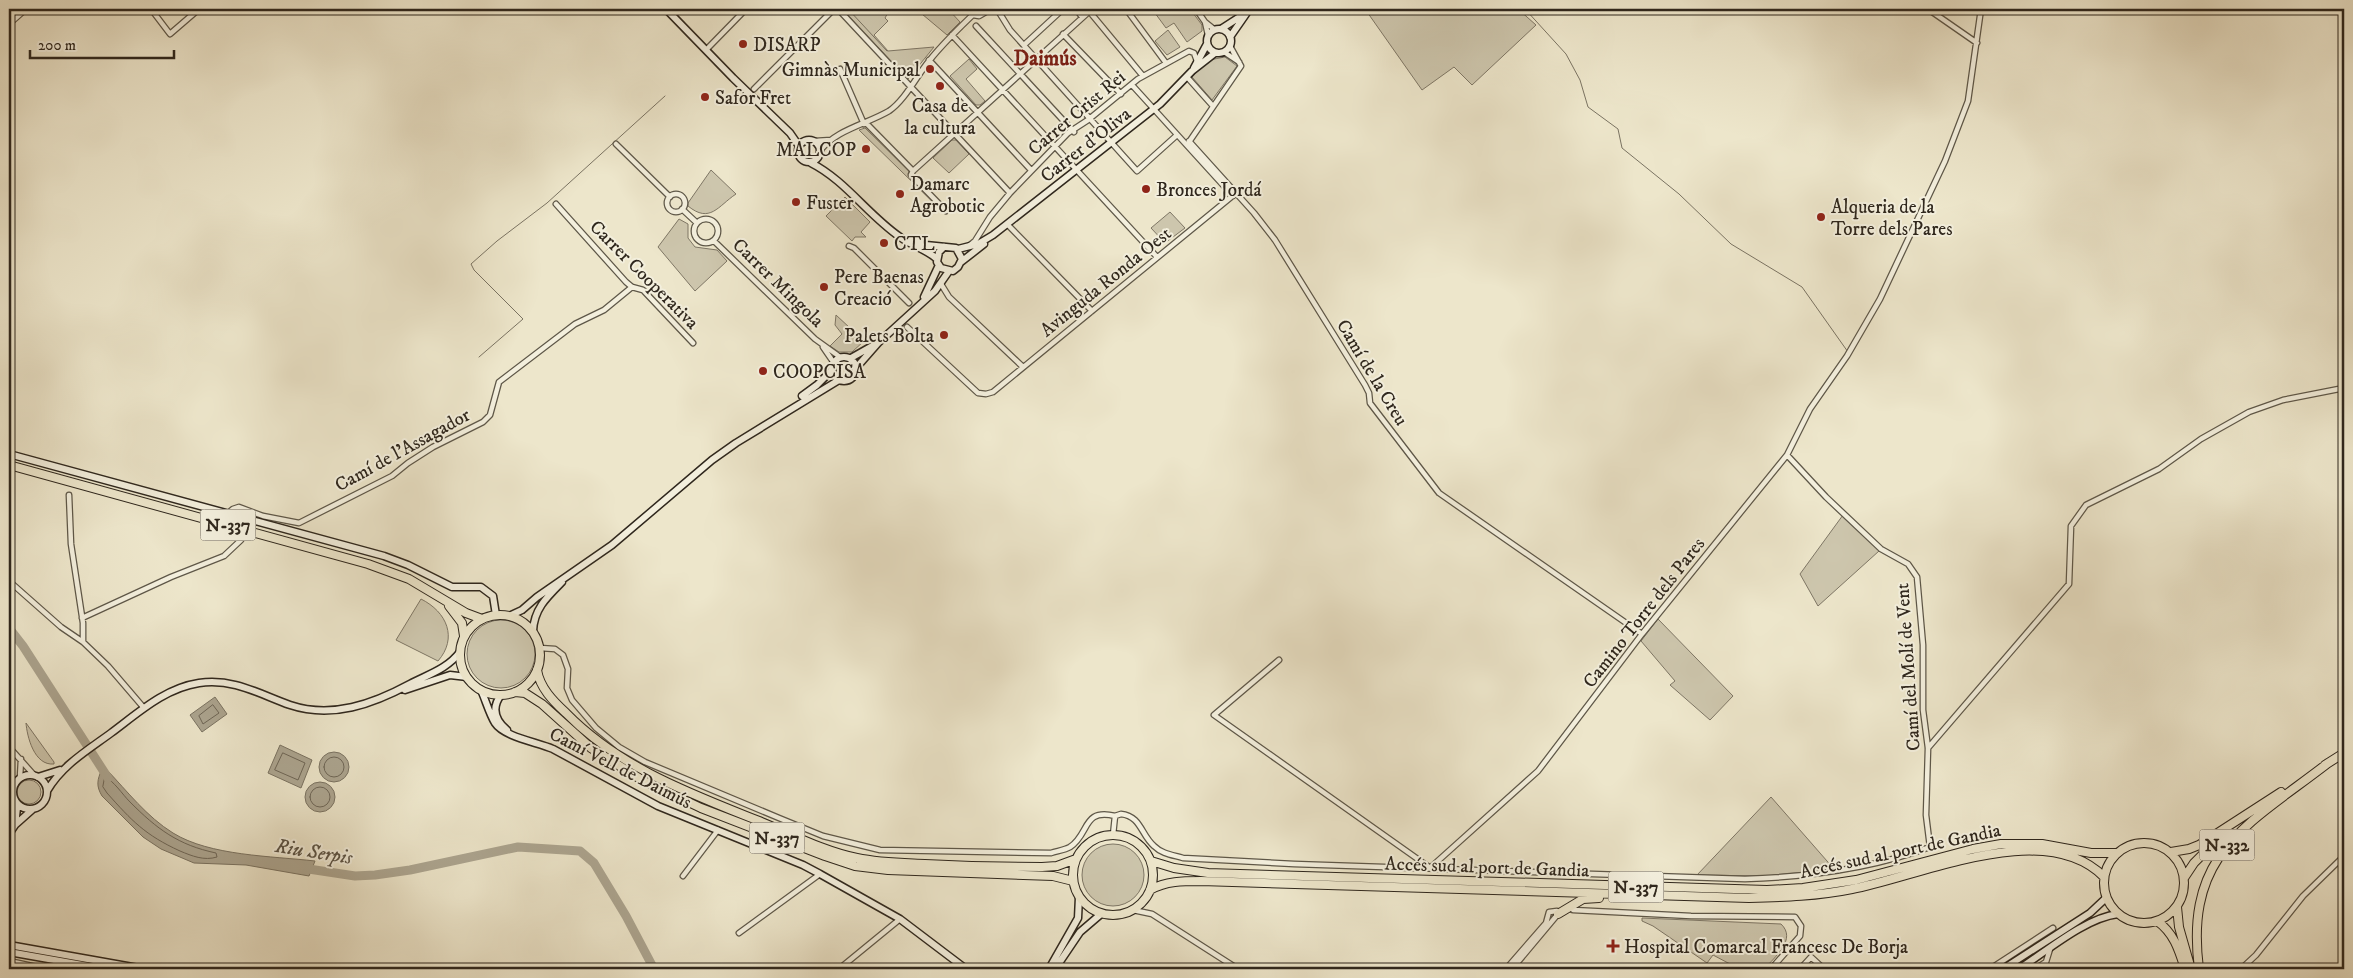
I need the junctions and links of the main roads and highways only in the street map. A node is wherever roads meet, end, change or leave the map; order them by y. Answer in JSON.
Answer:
{"nodes":[{"id":1,"x":666,"y":9,"type":"edge"},
{"id":2,"x":1250,"y":10,"type":"edge"},
{"id":3,"x":1218,"y":30,"type":"junction"},
{"id":4,"x":1230,"y":37,"type":"junction"},
{"id":5,"x":1207,"y":44,"type":"junction"},
{"id":6,"x":1215,"y":52,"type":"junction"},
{"id":7,"x":1192,"y":71,"type":"junction"},
{"id":8,"x":790,"y":133,"type":"junction"},
{"id":9,"x":811,"y":141,"type":"junction"},
{"id":10,"x":799,"y":146,"type":"junction"},
{"id":11,"x":820,"y":153,"type":"junction"},
{"id":12,"x":810,"y":163,"type":"junction"},
{"id":13,"x":829,"y":173,"type":"junction"},
{"id":14,"x":893,"y":231,"type":"junction"},
{"id":15,"x":993,"y":235,"type":"junction"},
{"id":16,"x":944,"y":247,"type":"junction"},
{"id":17,"x":956,"y":248,"type":"junction"},
{"id":18,"x":938,"y":262,"type":"junction"},
{"id":19,"x":961,"y":262,"type":"junction"},
{"id":20,"x":949,"y":271,"type":"junction"},
{"id":21,"x":922,"y":300,"type":"junction"},
{"id":22,"x":878,"y":343,"type":"junction"},
{"id":23,"x":850,"y":358,"type":"junction"},
{"id":24,"x":833,"y":366,"type":"junction"},
{"id":25,"x":856,"y":368,"type":"junction"},
{"id":26,"x":839,"y":380,"type":"junction"},
{"id":27,"x":762,"y":425,"type":"junction"},
{"id":28,"x":9,"y":454,"type":"edge"},
{"id":29,"x":9,"y":465,"type":"edge"},
{"id":30,"x":568,"y":577,"type":"junction"},
{"id":31,"x":442,"y":600,"type":"junction"},
{"id":32,"x":496,"y":614,"type":"junction"},
{"id":33,"x":509,"y":616,"type":"junction"},
{"id":34,"x":482,"y":619,"type":"junction"},
{"id":35,"x":533,"y":631,"type":"junction"},
{"id":36,"x":464,"y":636,"type":"junction"},
{"id":37,"x":460,"y":652,"type":"junction"},
{"id":38,"x":537,"y":670,"type":"junction"},
{"id":39,"x":467,"y":677,"type":"junction"},
{"id":40,"x":481,"y":690,"type":"junction"},
{"id":41,"x":398,"y":691,"type":"junction"},
{"id":42,"x":515,"y":692,"type":"junction"},
{"id":43,"x":501,"y":696,"type":"junction"},
{"id":44,"x":516,"y":737,"type":"junction"},
{"id":45,"x":2344,"y":753,"type":"edge"},
{"id":46,"x":2328,"y":763,"type":"junction"},
{"id":47,"x":63,"y":769,"type":"junction"},
{"id":48,"x":36,"y":776,"type":"junction"},
{"id":49,"x":2300,"y":780,"type":"junction"},
{"id":50,"x":12,"y":784,"type":"edge"},
{"id":51,"x":47,"y":791,"type":"junction"},
{"id":52,"x":12,"y":799,"type":"edge"},
{"id":53,"x":32,"y":809,"type":"junction"},
{"id":54,"x":15,"y":825,"type":"junction"},
{"id":55,"x":9,"y":834,"type":"edge"},
{"id":56,"x":2171,"y":852,"type":"junction"},
{"id":57,"x":2117,"y":853,"type":"junction"},
{"id":58,"x":1076,"y":860,"type":"junction"},
{"id":59,"x":1151,"y":861,"type":"junction"},
{"id":60,"x":2104,"y":877,"type":"junction"},
{"id":61,"x":2184,"y":878,"type":"junction"},
{"id":62,"x":1073,"y":882,"type":"junction"},
{"id":63,"x":1150,"y":890,"type":"junction"},
{"id":64,"x":1684,"y":896,"type":"junction"},
{"id":65,"x":1080,"y":898,"type":"junction"},
{"id":66,"x":2106,"y":898,"type":"junction"},
{"id":67,"x":2177,"y":907,"type":"junction"},
{"id":68,"x":1101,"y":914,"type":"junction"},
{"id":69,"x":1558,"y":914,"type":"road end"},
{"id":70,"x":2118,"y":914,"type":"junction"},
{"id":71,"x":2157,"y":921,"type":"junction"},
{"id":72,"x":9,"y":945,"type":"edge"},
{"id":73,"x":9,"y":952,"type":"edge"},
{"id":74,"x":105,"y":969,"type":"edge"},
{"id":75,"x":144,"y":969,"type":"edge"},
{"id":76,"x":966,"y":969,"type":"edge"},
{"id":77,"x":1049,"y":969,"type":"edge"},
{"id":78,"x":1055,"y":969,"type":"edge"},
{"id":79,"x":2003,"y":969,"type":"edge"},
{"id":80,"x":2019,"y":969,"type":"edge"},
{"id":81,"x":2185,"y":969,"type":"edge"},
{"id":82,"x":2191,"y":969,"type":"edge"},
{"id":83,"x":2200,"y":969,"type":"edge"}],
"edges":[{"from":1,"to":8,"type":"main road"},
{"from":2,"to":3,"type":"main road"},
{"from":2,"to":4,"type":"main road"},
{"from":3,"to":4,"type":"main road"},
{"from":3,"to":5,"type":"main road"},
{"from":4,"to":6,"type":"main road"},
{"from":5,"to":6,"type":"main road"},
{"from":5,"to":7,"type":"main road","name":"Carrer d'Oliva"},
{"from":6,"to":7,"type":"main road","name":"Carrer d'Oliva"},
{"from":7,"to":15,"type":"main road","name":"Carrer d'Oliva"},
{"from":8,"to":9,"type":"main road"},
{"from":8,"to":10,"type":"main road"},
{"from":9,"to":10,"type":"main road"},
{"from":9,"to":11,"type":"main road"},
{"from":10,"to":12,"type":"main road"},
{"from":11,"to":12,"type":"main road"},
{"from":11,"to":13,"type":"main road"},
{"from":12,"to":13,"type":"main road"},
{"from":13,"to":14,"type":"main road"},
{"from":14,"to":16,"type":"main road"},
{"from":14,"to":18,"type":"main road"},
{"from":15,"to":17,"type":"main road","name":"Carrer d'Oliva"},
{"from":15,"to":19,"type":"main road","name":"Carrer d'Oliva"},
{"from":16,"to":17,"type":"main road"},
{"from":16,"to":18,"type":"main road"},
{"from":17,"to":19,"type":"main road"},
{"from":18,"to":20,"type":"main road"},
{"from":18,"to":21,"type":"main road"},
{"from":19,"to":20,"type":"main road"},
{"from":20,"to":21,"type":"main road"},
{"from":21,"to":22,"type":"main road"},
{"from":22,"to":23,"type":"main road"},
{"from":22,"to":25,"type":"main road"},
{"from":23,"to":24,"type":"main road"},
{"from":23,"to":25,"type":"main road"},
{"from":24,"to":26,"type":"main road"},
{"from":24,"to":27,"type":"main road"},
{"from":25,"to":26,"type":"main road"},
{"from":26,"to":27,"type":"main road"},
{"from":27,"to":30,"type":"main road"},
{"from":28,"to":32,"type":"main road"},
{"from":29,"to":31,"type":"highway","number":"N-337"},
{"from":30,"to":33,"type":"main road"},
{"from":30,"to":35,"type":"main road"},
{"from":31,"to":34,"type":"highway"},
{"from":31,"to":36,"type":"highway"},
{"from":32,"to":33,"type":"highway"},
{"from":32,"to":34,"type":"highway"},
{"from":33,"to":35,"type":"highway"},
{"from":34,"to":36,"type":"highway"},
{"from":35,"to":38,"type":"highway"},
{"from":36,"to":37,"type":"highway"},
{"from":37,"to":39,"type":"highway"},
{"from":37,"to":41,"type":"main road"},
{"from":38,"to":42,"type":"highway"},
{"from":38,"to":58,"type":"highway","number":"N-337"},
{"from":39,"to":40,"type":"highway"},
{"from":39,"to":41,"type":"main road"},
{"from":40,"to":43,"type":"highway"},
{"from":40,"to":44,"type":"main road"},
{"from":41,"to":47,"type":"main road"},
{"from":42,"to":43,"type":"highway"},
{"from":42,"to":62,"type":"highway","number":"N-337"},
{"from":43,"to":44,"type":"main road","name":"Camí Vell de Daimús"},
{"from":44,"to":76,"type":"main road","name":"Camí Vell de Daimús"},
{"from":45,"to":46,"type":"highway","number":"N-332"},
{"from":46,"to":49,"type":"highway","number":"N-332"},
{"from":46,"to":83,"type":"highway","number":"N-332"},
{"from":47,"to":48,"type":"main road"},
{"from":47,"to":51,"type":"main road"},
{"from":48,"to":50,"type":"main road"},
{"from":48,"to":51,"type":"main road"},
{"from":49,"to":56,"type":"highway","number":"N-332"},
{"from":49,"to":61,"type":"highway","number":"N-332"},
{"from":50,"to":52,"type":"main road"},
{"from":51,"to":53,"type":"main road"},
{"from":52,"to":53,"type":"main road"},
{"from":52,"to":54,"type":"main road"},
{"from":53,"to":54,"type":"main road"},
{"from":54,"to":55,"type":"main road"},
{"from":56,"to":57,"type":"highway","name":"Accés sud al port de Gandia"},
{"from":56,"to":61,"type":"highway"},
{"from":57,"to":59,"type":"highway","name":"Accés sud al port de Gandia","number":"N-337"},
{"from":57,"to":60,"type":"highway"},
{"from":58,"to":59,"type":"highway"},
{"from":58,"to":62,"type":"highway"},
{"from":59,"to":63,"type":"highway"},
{"from":60,"to":64,"type":"highway","name":"Accés sud al port de Gandia","number":"N-337"},
{"from":60,"to":66,"type":"highway"},
{"from":61,"to":67,"type":"highway"},
{"from":62,"to":65,"type":"highway"},
{"from":63,"to":64,"type":"highway","name":"Accés sud al port de Gandia","number":"N-337"},
{"from":63,"to":68,"type":"highway"},
{"from":64,"to":69,"type":"highway"},
{"from":65,"to":68,"type":"highway"},
{"from":65,"to":77,"type":"main road"},
{"from":66,"to":70,"type":"highway"},
{"from":66,"to":79,"type":"main road"},
{"from":67,"to":71,"type":"highway"},
{"from":67,"to":82,"type":"highway"},
{"from":68,"to":78,"type":"main road"},
{"from":70,"to":71,"type":"highway"},
{"from":70,"to":80,"type":"main road"},
{"from":71,"to":81,"type":"highway"},
{"from":72,"to":75,"type":"main road"},
{"from":73,"to":74,"type":"main road"}]}
